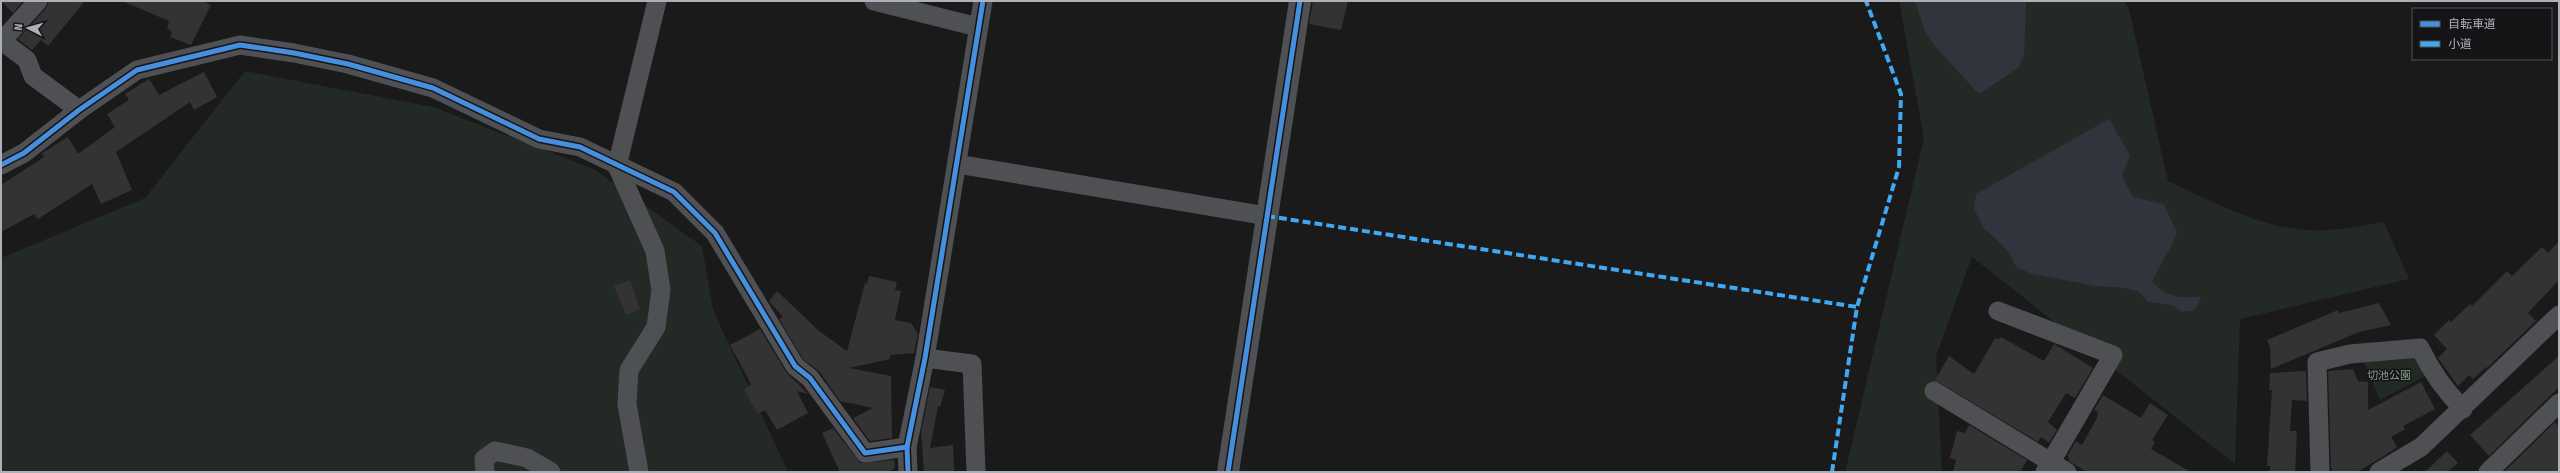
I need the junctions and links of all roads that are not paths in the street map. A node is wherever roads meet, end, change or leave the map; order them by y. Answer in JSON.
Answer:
{"nodes":[{"id":1,"x":38,"y":1,"type":"edge"},
{"id":2,"x":657,"y":1,"type":"edge"},
{"id":3,"x":874,"y":1,"type":"edge"},
{"id":4,"x":983,"y":1,"type":"edge"},
{"id":5,"x":1300,"y":1,"type":"edge"},
{"id":6,"x":978,"y":27,"type":"junction"},
{"id":7,"x":2,"y":41,"type":"edge"},
{"id":8,"x":80,"y":110,"type":"junction"},
{"id":9,"x":957,"y":164,"type":"junction"},
{"id":10,"x":1,"y":165,"type":"edge"},
{"id":11,"x":617,"y":166,"type":"junction"},
{"id":12,"x":1267,"y":216,"type":"junction"},
{"id":13,"x":1998,"y":311,"type":"dead end"},
{"id":14,"x":2559,"y":315,"type":"edge"},
{"id":15,"x":925,"y":358,"type":"junction"},
{"id":16,"x":1934,"y":391,"type":"dead end"},
{"id":17,"x":2559,"y":403,"type":"edge"},
{"id":18,"x":2463,"y":410,"type":"junction"},
{"id":19,"x":907,"y":447,"type":"junction"},
{"id":20,"x":2055,"y":469,"type":"edge"},
{"id":21,"x":485,"y":472,"type":"edge"},
{"id":22,"x":551,"y":472,"type":"edge"},
{"id":23,"x":639,"y":472,"type":"edge"},
{"id":24,"x":908,"y":472,"type":"edge"},
{"id":25,"x":976,"y":472,"type":"edge"},
{"id":26,"x":1228,"y":472,"type":"edge"},
{"id":27,"x":2320,"y":472,"type":"edge"},
{"id":28,"x":2379,"y":472,"type":"edge"},
{"id":29,"x":2488,"y":472,"type":"edge"}],
"edges":[{"from":1,"to":7,"type":"street"},
{"from":2,"to":11,"type":"street"},
{"from":3,"to":6,"type":"street"},
{"from":4,"to":6,"type":"street"},
{"from":5,"to":12,"type":"street"},
{"from":6,"to":9,"type":"street"},
{"from":7,"to":8,"type":"street"},
{"from":8,"to":10,"type":"street"},
{"from":8,"to":11,"type":"street"},
{"from":9,"to":12,"type":"street"},
{"from":9,"to":15,"type":"street"},
{"from":11,"to":19,"type":"street"},
{"from":11,"to":23,"type":"street"},
{"from":12,"to":26,"type":"street"},
{"from":13,"to":20,"type":"street"},
{"from":14,"to":18,"type":"street"},
{"from":15,"to":19,"type":"street"},
{"from":15,"to":25,"type":"street"},
{"from":16,"to":20,"type":"street"},
{"from":17,"to":29,"type":"street"},
{"from":18,"to":27,"type":"street"},
{"from":18,"to":28,"type":"street"},
{"from":19,"to":24,"type":"street"},
{"from":21,"to":22,"type":"street"}]}
